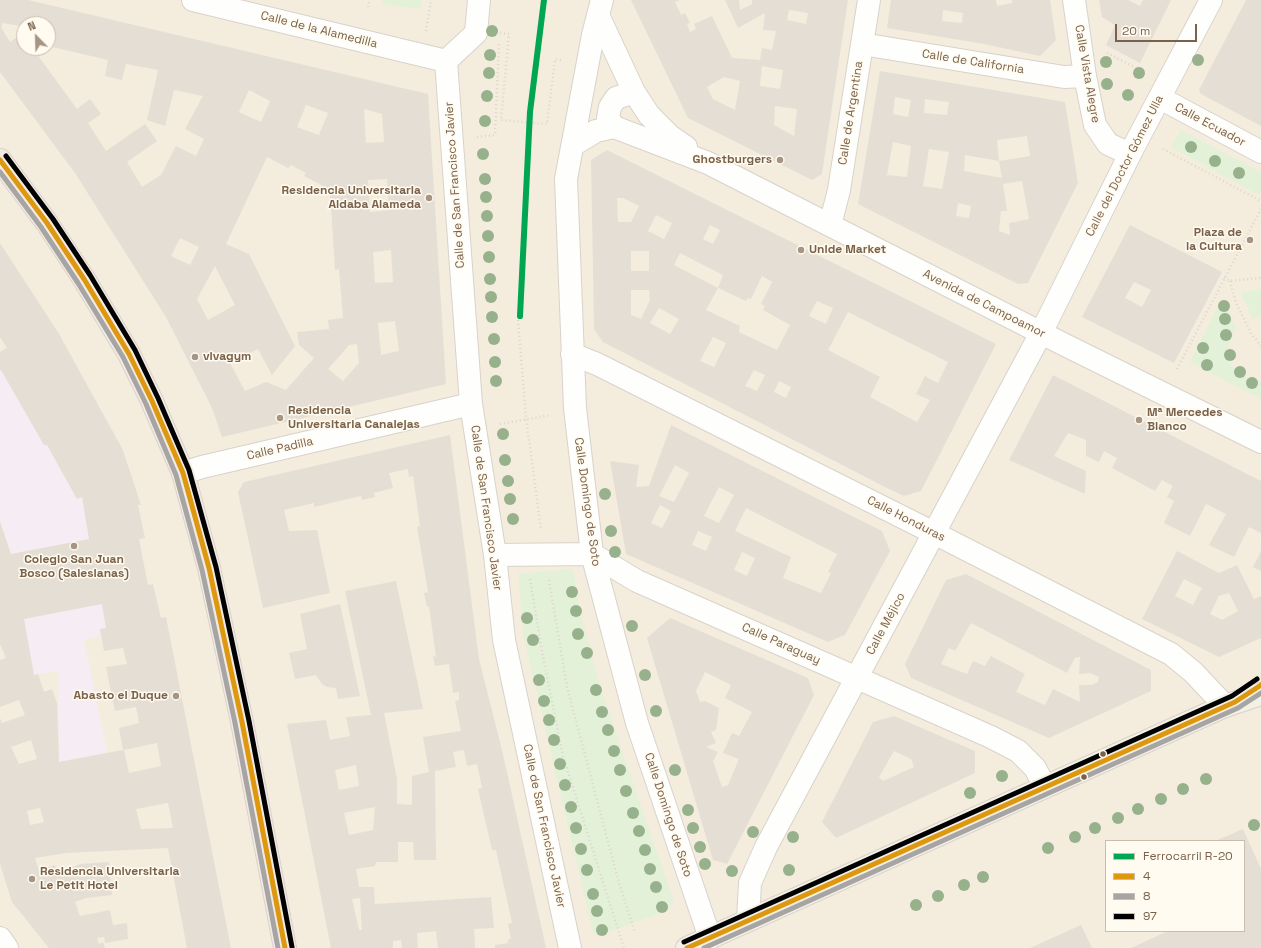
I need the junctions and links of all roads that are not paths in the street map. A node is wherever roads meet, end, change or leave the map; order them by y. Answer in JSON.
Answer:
{"nodes":[{"id":1,"x":193,"y":0,"type":"edge"},
{"id":2,"x":479,"y":0,"type":"edge"},
{"id":3,"x":869,"y":0,"type":"edge"},
{"id":4,"x":1074,"y":0,"type":"edge"},
{"id":5,"x":1211,"y":0,"type":"edge"},
{"id":6,"x":600,"y":8,"type":"edge"},
{"id":7,"x":862,"y":44,"type":"junction"},
{"id":8,"x":446,"y":61,"type":"junction"},
{"id":9,"x":1085,"y":76,"type":"junction"},
{"id":10,"x":634,"y":92,"type":"junction"},
{"id":11,"x":1160,"y":98,"type":"junction"},
{"id":12,"x":614,"y":128,"type":"junction"},
{"id":13,"x":573,"y":145,"type":"junction"},
{"id":14,"x":1261,"y":152,"type":"edge"},
{"id":15,"x":1130,"y":154,"type":"junction"},
{"id":16,"x":0,"y":160,"type":"edge"},
{"id":17,"x":708,"y":163,"type":"junction"},
{"id":18,"x":830,"y":225,"type":"junction"},
{"id":19,"x":1041,"y":333,"type":"junction"},
{"id":20,"x":572,"y":354,"type":"junction"},
{"id":21,"x":471,"y":404,"type":"junction"},
{"id":22,"x":1261,"y":442,"type":"edge"},
{"id":23,"x":183,"y":474,"type":"junction"},
{"id":24,"x":934,"y":533,"type":"junction"},
{"id":25,"x":592,"y":554,"type":"junction"},
{"id":26,"x":495,"y":555,"type":"junction"},
{"id":27,"x":857,"y":678,"type":"junction"},
{"id":28,"x":1261,"y":685,"type":"edge"},
{"id":29,"x":1261,"y":694,"type":"edge"},
{"id":30,"x":1230,"y":704,"type":"junction"},
{"id":31,"x":1045,"y":787,"type":"junction"},
{"id":32,"x":748,"y":920,"type":"junction"},
{"id":33,"x":0,"y":938,"type":"edge"},
{"id":34,"x":710,"y":938,"type":"junction"},
{"id":35,"x":7,"y":948,"type":"edge"},
{"id":36,"x":285,"y":948,"type":"edge"},
{"id":37,"x":570,"y":948,"type":"edge"},
{"id":38,"x":687,"y":948,"type":"edge"}],
"edges":[{"from":1,"to":8,"type":"street","name":"Calle de la Alamedilla"},
{"from":2,"to":8,"type":"street"},
{"from":3,"to":7,"type":"street","name":"Calle de Argentina"},
{"from":4,"to":9,"type":"street","name":"Calle Vista Alegre"},
{"from":5,"to":11,"type":"street","name":"Calle del Doctor Gómez Ulla"},
{"from":6,"to":10,"type":"street","name":"Avenida de Campoamor"},
{"from":6,"to":13,"type":"street","name":"Calle Domingo de Soto"},
{"from":7,"to":9,"type":"street","name":"Calle de California"},
{"from":7,"to":18,"type":"street","name":"Calle de Argentina"},
{"from":8,"to":21,"type":"street","name":"Calle de San Francisco Javier"},
{"from":9,"to":15,"type":"street","name":"Calle Vista Alegre"},
{"from":10,"to":12,"type":"street"},
{"from":10,"to":17,"type":"street","name":"Avenida de Campoamor"},
{"from":11,"to":14,"type":"street","name":"Calle Ecuador"},
{"from":11,"to":15,"type":"street","name":"Calle del Doctor Gómez Ulla"},
{"from":12,"to":13,"type":"street"},
{"from":12,"to":17,"type":"street","name":"Avenida de Campoamor"},
{"from":13,"to":20,"type":"street","name":"Calle Domingo de Soto"},
{"from":15,"to":19,"type":"street","name":"Calle del Doctor Gómez Ulla"},
{"from":16,"to":23,"type":"highway"},
{"from":17,"to":18,"type":"street","name":"Avenida de Campoamor"},
{"from":18,"to":19,"type":"street","name":"Avenida de Campoamor"},
{"from":19,"to":22,"type":"street","name":"Avenida de Campoamor"},
{"from":19,"to":24,"type":"street","name":"Calle Méjico"},
{"from":20,"to":24,"type":"street","name":"Calle Honduras"},
{"from":20,"to":25,"type":"street","name":"Calle Domingo de Soto"},
{"from":21,"to":23,"type":"street","name":"Calle Padilla"},
{"from":21,"to":26,"type":"street","name":"Calle de San Francisco Javier"},
{"from":23,"to":36,"type":"highway"},
{"from":24,"to":27,"type":"street","name":"Calle Méjico"},
{"from":24,"to":30,"type":"street","name":"Calle Honduras"},
{"from":25,"to":26,"type":"street"},
{"from":25,"to":27,"type":"street","name":"Calle Paraguay"},
{"from":25,"to":34,"type":"street","name":"Calle Domingo de Soto"},
{"from":26,"to":37,"type":"street","name":"Calle de San Francisco Javier"},
{"from":27,"to":31,"type":"street","name":"Calle Paraguay"},
{"from":27,"to":32,"type":"street","name":"Calle Méjico"},
{"from":28,"to":30,"type":"main road"},
{"from":29,"to":30,"type":"main road"},
{"from":30,"to":31,"type":"main road"},
{"from":31,"to":32,"type":"main road"},
{"from":32,"to":34,"type":"main road"},
{"from":33,"to":35,"type":"street"},
{"from":34,"to":38,"type":"main road"}]}
